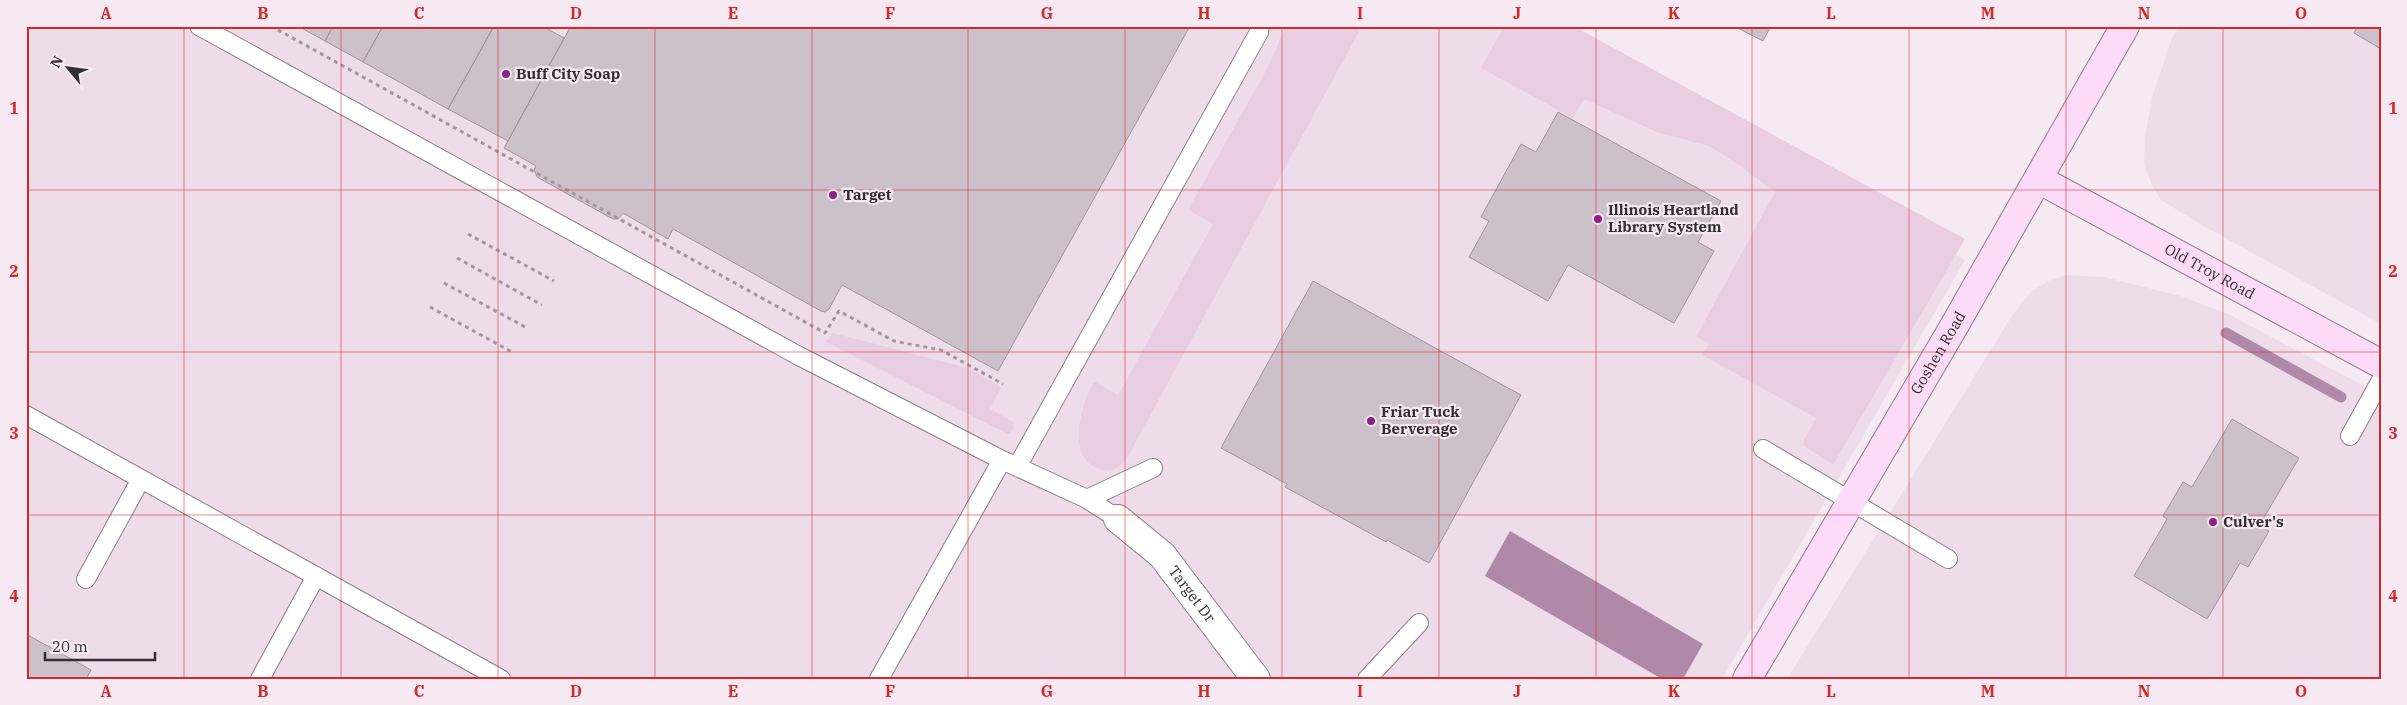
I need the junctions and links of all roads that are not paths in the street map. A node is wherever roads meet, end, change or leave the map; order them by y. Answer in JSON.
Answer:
{"nodes":[{"id":1,"x":199,"y":26,"type":"edge"},
{"id":2,"x":1260,"y":26,"type":"edge"},
{"id":3,"x":2125,"y":26,"type":"edge"},
{"id":4,"x":2038,"y":179,"type":"junction"},
{"id":5,"x":2381,"y":364,"type":"edge"},
{"id":6,"x":2381,"y":380,"type":"edge"},
{"id":7,"x":26,"y":416,"type":"edge"},
{"id":8,"x":2350,"y":436,"type":"dead end"},
{"id":9,"x":1763,"y":449,"type":"dead end"},
{"id":10,"x":1009,"y":463,"type":"junction"},
{"id":11,"x":1153,"y":468,"type":"dead end"},
{"id":12,"x":141,"y":479,"type":"junction"},
{"id":13,"x":1087,"y":500,"type":"junction"},
{"id":14,"x":1852,"y":500,"type":"junction"},
{"id":15,"x":1118,"y":519,"type":"joint"},
{"id":16,"x":1948,"y":559,"type":"dead end"},
{"id":17,"x":316,"y":576,"type":"junction"},
{"id":18,"x":86,"y":579,"type":"dead end"},
{"id":19,"x":1419,"y":623,"type":"dead end"},
{"id":20,"x":1756,"y":676,"type":"edge"},
{"id":21,"x":262,"y":678,"type":"edge"},
{"id":22,"x":501,"y":679,"type":"edge"},
{"id":23,"x":879,"y":679,"type":"edge"},
{"id":24,"x":1256,"y":679,"type":"edge"},
{"id":25,"x":1367,"y":679,"type":"edge"}],
"edges":[{"from":1,"to":10,"type":"lane"},
{"from":2,"to":10,"type":"lane"},
{"from":3,"to":4,"type":"street","name":"Goshen Road"},
{"from":4,"to":5,"type":"street","name":"Old Troy Road"},
{"from":4,"to":14,"type":"street","name":"Goshen Road"},
{"from":6,"to":8,"type":"lane"},
{"from":7,"to":12,"type":"lane"},
{"from":9,"to":14,"type":"lane"},
{"from":10,"to":13,"type":"lane"},
{"from":10,"to":23,"type":"lane"},
{"from":11,"to":13,"type":"lane"},
{"from":12,"to":17,"type":"lane"},
{"from":12,"to":18,"type":"lane"},
{"from":13,"to":15,"type":"lane"},
{"from":14,"to":16,"type":"lane"},
{"from":14,"to":20,"type":"street","name":"Goshen Road"},
{"from":15,"to":24,"type":"street","name":"Target Dr"},
{"from":17,"to":21,"type":"lane"},
{"from":17,"to":22,"type":"lane"},
{"from":19,"to":25,"type":"lane"}]}
